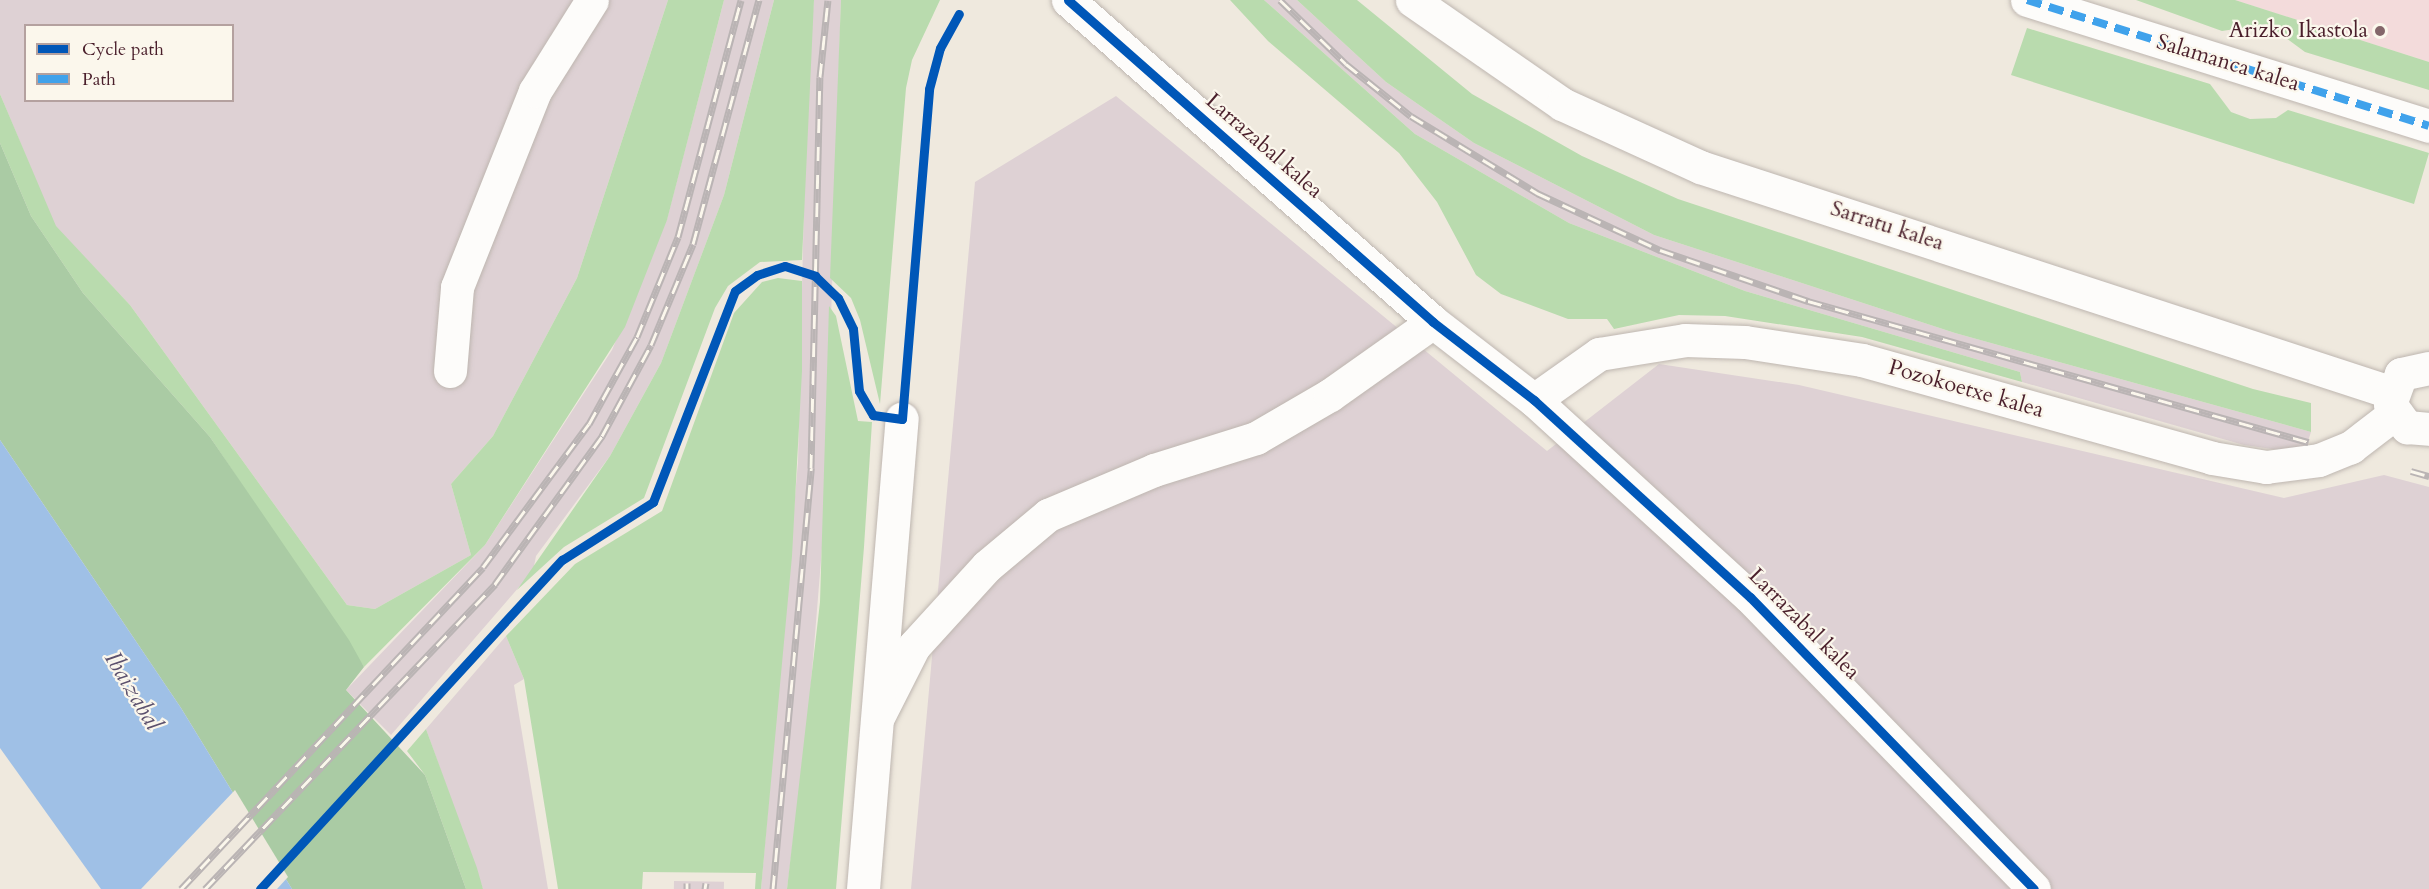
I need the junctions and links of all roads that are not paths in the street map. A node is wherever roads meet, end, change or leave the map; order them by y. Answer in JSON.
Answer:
{"nodes":[{"id":1,"x":592,"y":0,"type":"edge"},
{"id":2,"x":1068,"y":0,"type":"edge"},
{"id":3,"x":1412,"y":0,"type":"edge"},
{"id":4,"x":2027,"y":0,"type":"edge"},
{"id":5,"x":2429,"y":126,"type":"edge"},
{"id":6,"x":1434,"y":322,"type":"junction"},
{"id":7,"x":2429,"y":368,"type":"edge"},
{"id":8,"x":450,"y":371,"type":"dead end"},
{"id":9,"x":1534,"y":400,"type":"junction"},
{"id":10,"x":2392,"y":403,"type":"junction"},
{"id":11,"x":902,"y":419,"type":"dead end"},
{"id":12,"x":2429,"y":429,"type":"edge"},
{"id":13,"x":878,"y":717,"type":"junction"},
{"id":14,"x":864,"y":889,"type":"edge"},
{"id":15,"x":2034,"y":889,"type":"edge"}],
"edges":[{"from":1,"to":8,"type":"street"},
{"from":2,"to":6,"type":"street","name":"Larrazabal kalea"},
{"from":3,"to":10,"type":"street","name":"Sarratu kalea"},
{"from":4,"to":5,"type":"street","name":"Salamanca kalea"},
{"from":6,"to":9,"type":"street","name":"Larrazabal kalea"},
{"from":6,"to":13,"type":"street"},
{"from":7,"to":10,"type":"street","name":"Pozokoetxe kalea"},
{"from":9,"to":10,"type":"street","name":"Pozokoetxe kalea"},
{"from":9,"to":15,"type":"street","name":"Larrazabal kalea"},
{"from":10,"to":12,"type":"street","name":"Sarratu kalea"},
{"from":11,"to":13,"type":"street"},
{"from":13,"to":14,"type":"street"}]}
